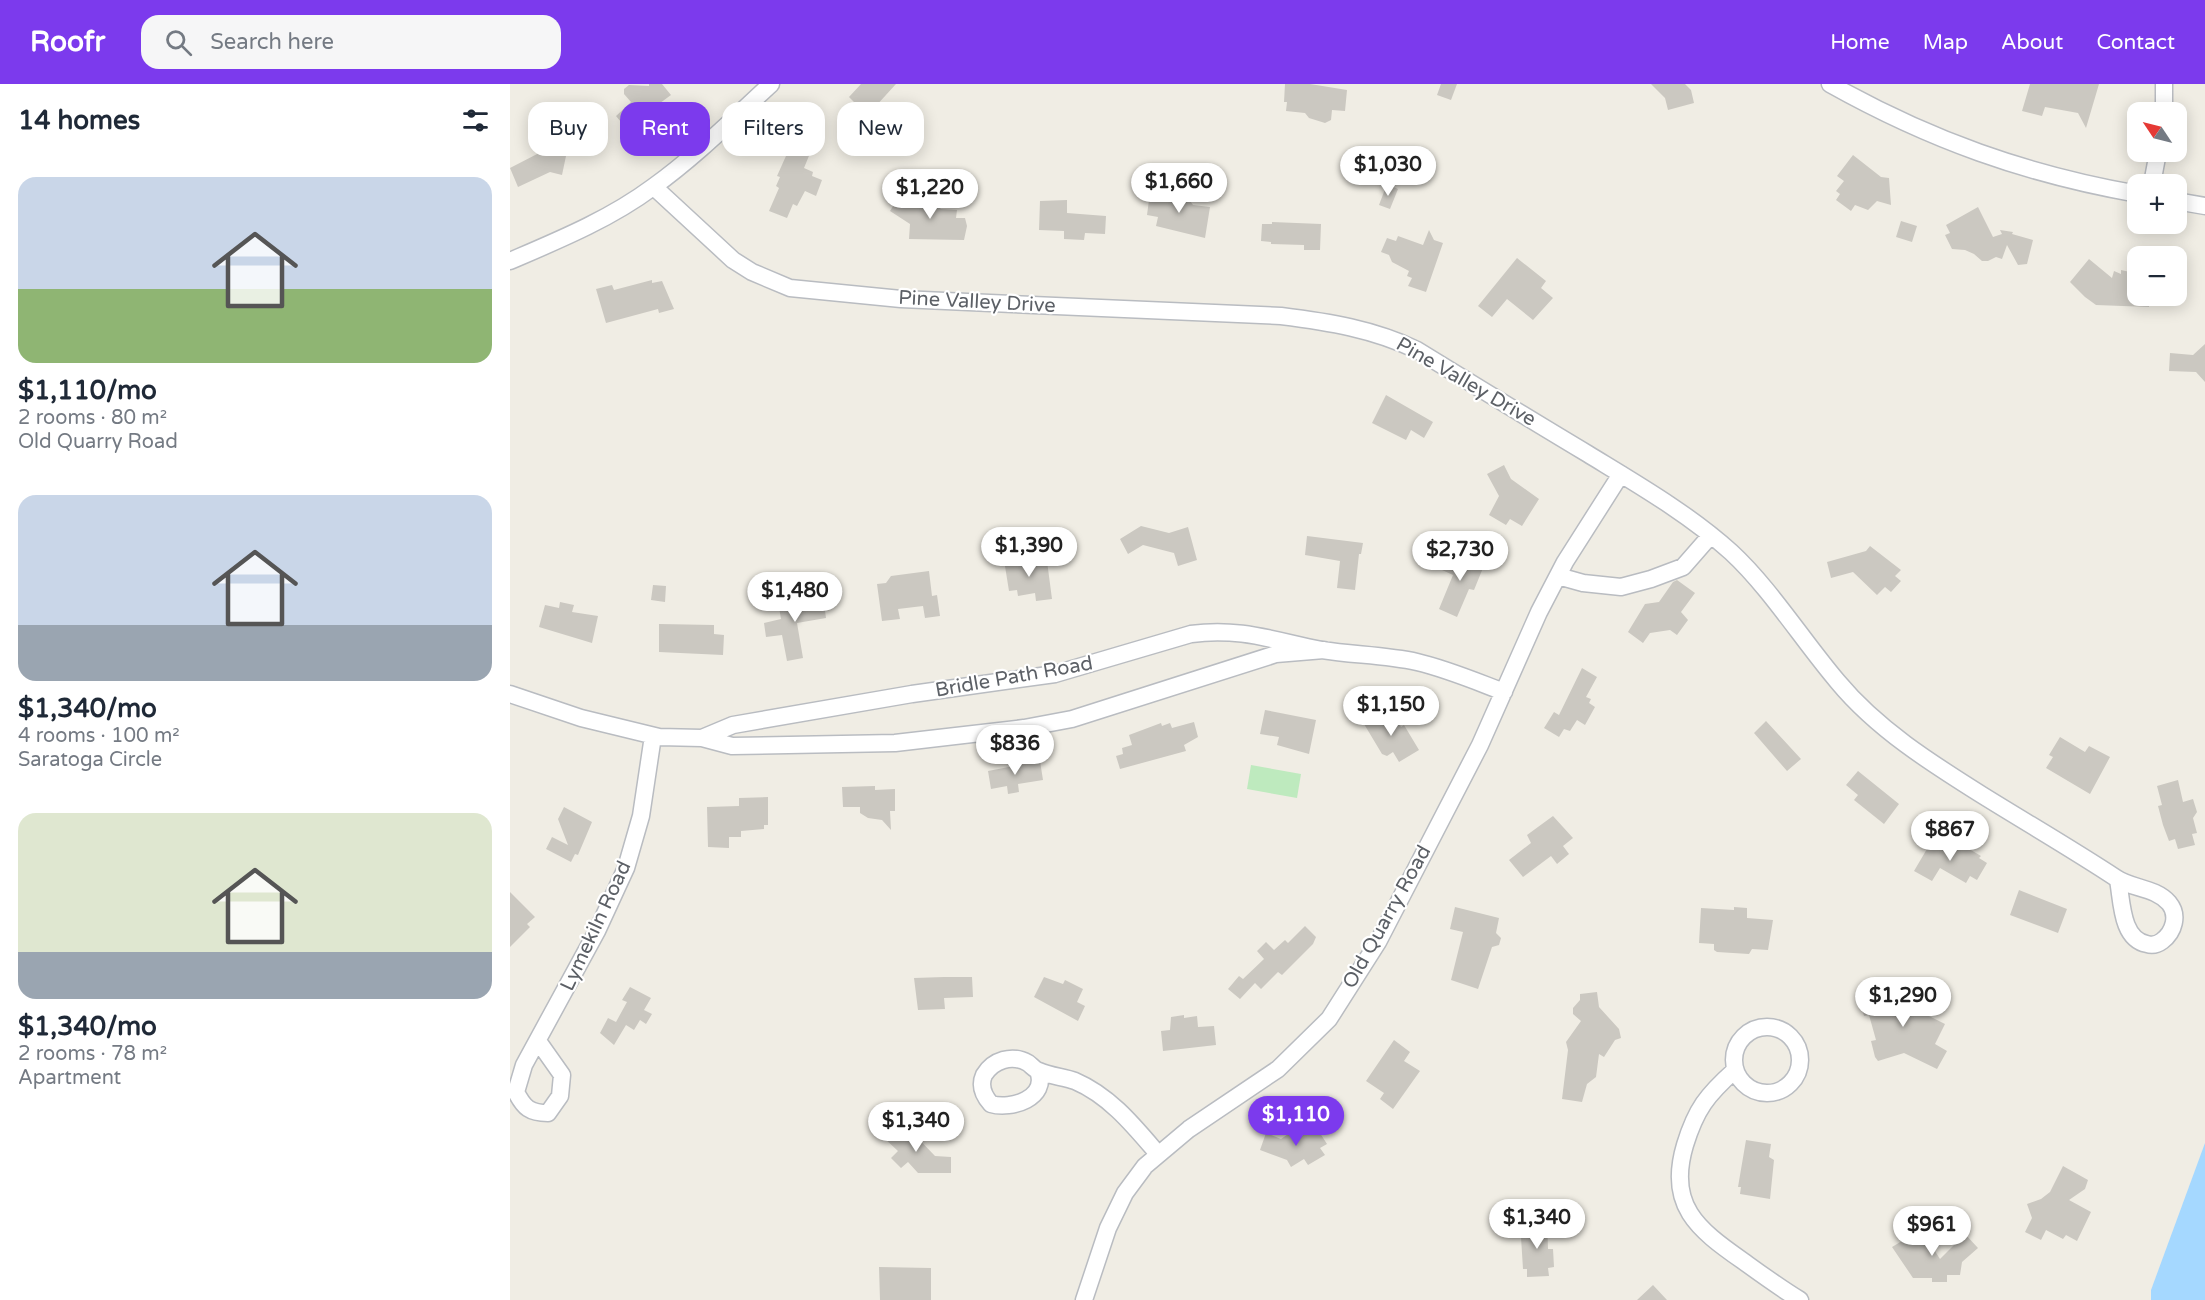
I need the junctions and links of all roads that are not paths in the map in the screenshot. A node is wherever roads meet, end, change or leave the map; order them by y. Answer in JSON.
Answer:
{"nodes":[{"id":1,"x":771,"y":84,"type":"edge"},
{"id":2,"x":1830,"y":84,"type":"edge"},
{"id":3,"x":2164,"y":84,"type":"edge"},
{"id":4,"x":2164,"y":102,"type":"edge"},
{"id":5,"x":654,"y":187,"type":"junction"},
{"id":6,"x":2127,"y":192,"type":"edge"},
{"id":7,"x":2187,"y":203,"type":"edge"},
{"id":8,"x":2205,"y":206,"type":"edge"},
{"id":9,"x":510,"y":261,"type":"edge"},
{"id":10,"x":1621,"y":474,"type":"junction"},
{"id":11,"x":1711,"y":535,"type":"junction"},
{"id":12,"x":1558,"y":576,"type":"junction"},
{"id":13,"x":1324,"y":650,"type":"junction"},
{"id":14,"x":1504,"y":692,"type":"junction"},
{"id":15,"x":510,"y":694,"type":"edge"},
{"id":16,"x":653,"y":736,"type":"junction"},
{"id":17,"x":702,"y":738,"type":"junction"},
{"id":18,"x":2118,"y":880,"type":"dead end"},
{"id":19,"x":538,"y":1041,"type":"dead end"},
{"id":20,"x":1735,"y":1070,"type":"junction"},
{"id":21,"x":1038,"y":1071,"type":"dead end"},
{"id":22,"x":1158,"y":1154,"type":"junction"},
{"id":23,"x":1084,"y":1300,"type":"edge"},
{"id":24,"x":1800,"y":1300,"type":"edge"}],
"edges":[{"from":1,"to":5,"type":"street"},
{"from":2,"to":6,"type":"street"},
{"from":3,"to":4,"type":"street"},
{"from":5,"to":9,"type":"street"},
{"from":5,"to":10,"type":"street","name":"Pine Valley Drive"},
{"from":7,"to":8,"type":"street"},
{"from":10,"to":11,"type":"street","name":"Pine Valley Drive"},
{"from":10,"to":12,"type":"street","name":"Old Quarry Road"},
{"from":11,"to":12,"type":"street"},
{"from":11,"to":18,"type":"street","name":"Pine Valley Drive"},
{"from":12,"to":14,"type":"street","name":"Old Quarry Road"},
{"from":13,"to":14,"type":"street","name":"Bridle Path Road"},
{"from":13,"to":17,"type":"street","name":"Bridle Path Road"},
{"from":13,"to":17,"type":"street","name":"Bridle Path Road"},
{"from":14,"to":22,"type":"street","name":"Old Quarry Road"},
{"from":15,"to":16,"type":"street","name":"Bridle Path Road"},
{"from":16,"to":17,"type":"street","name":"Bridle Path Road"},
{"from":16,"to":19,"type":"street","name":"Lymekiln Road"},
{"from":20,"to":20,"type":"street"},
{"from":20,"to":24,"type":"street"},
{"from":21,"to":22,"type":"street"},
{"from":22,"to":23,"type":"street","name":"Old Quarry Road"}]}
